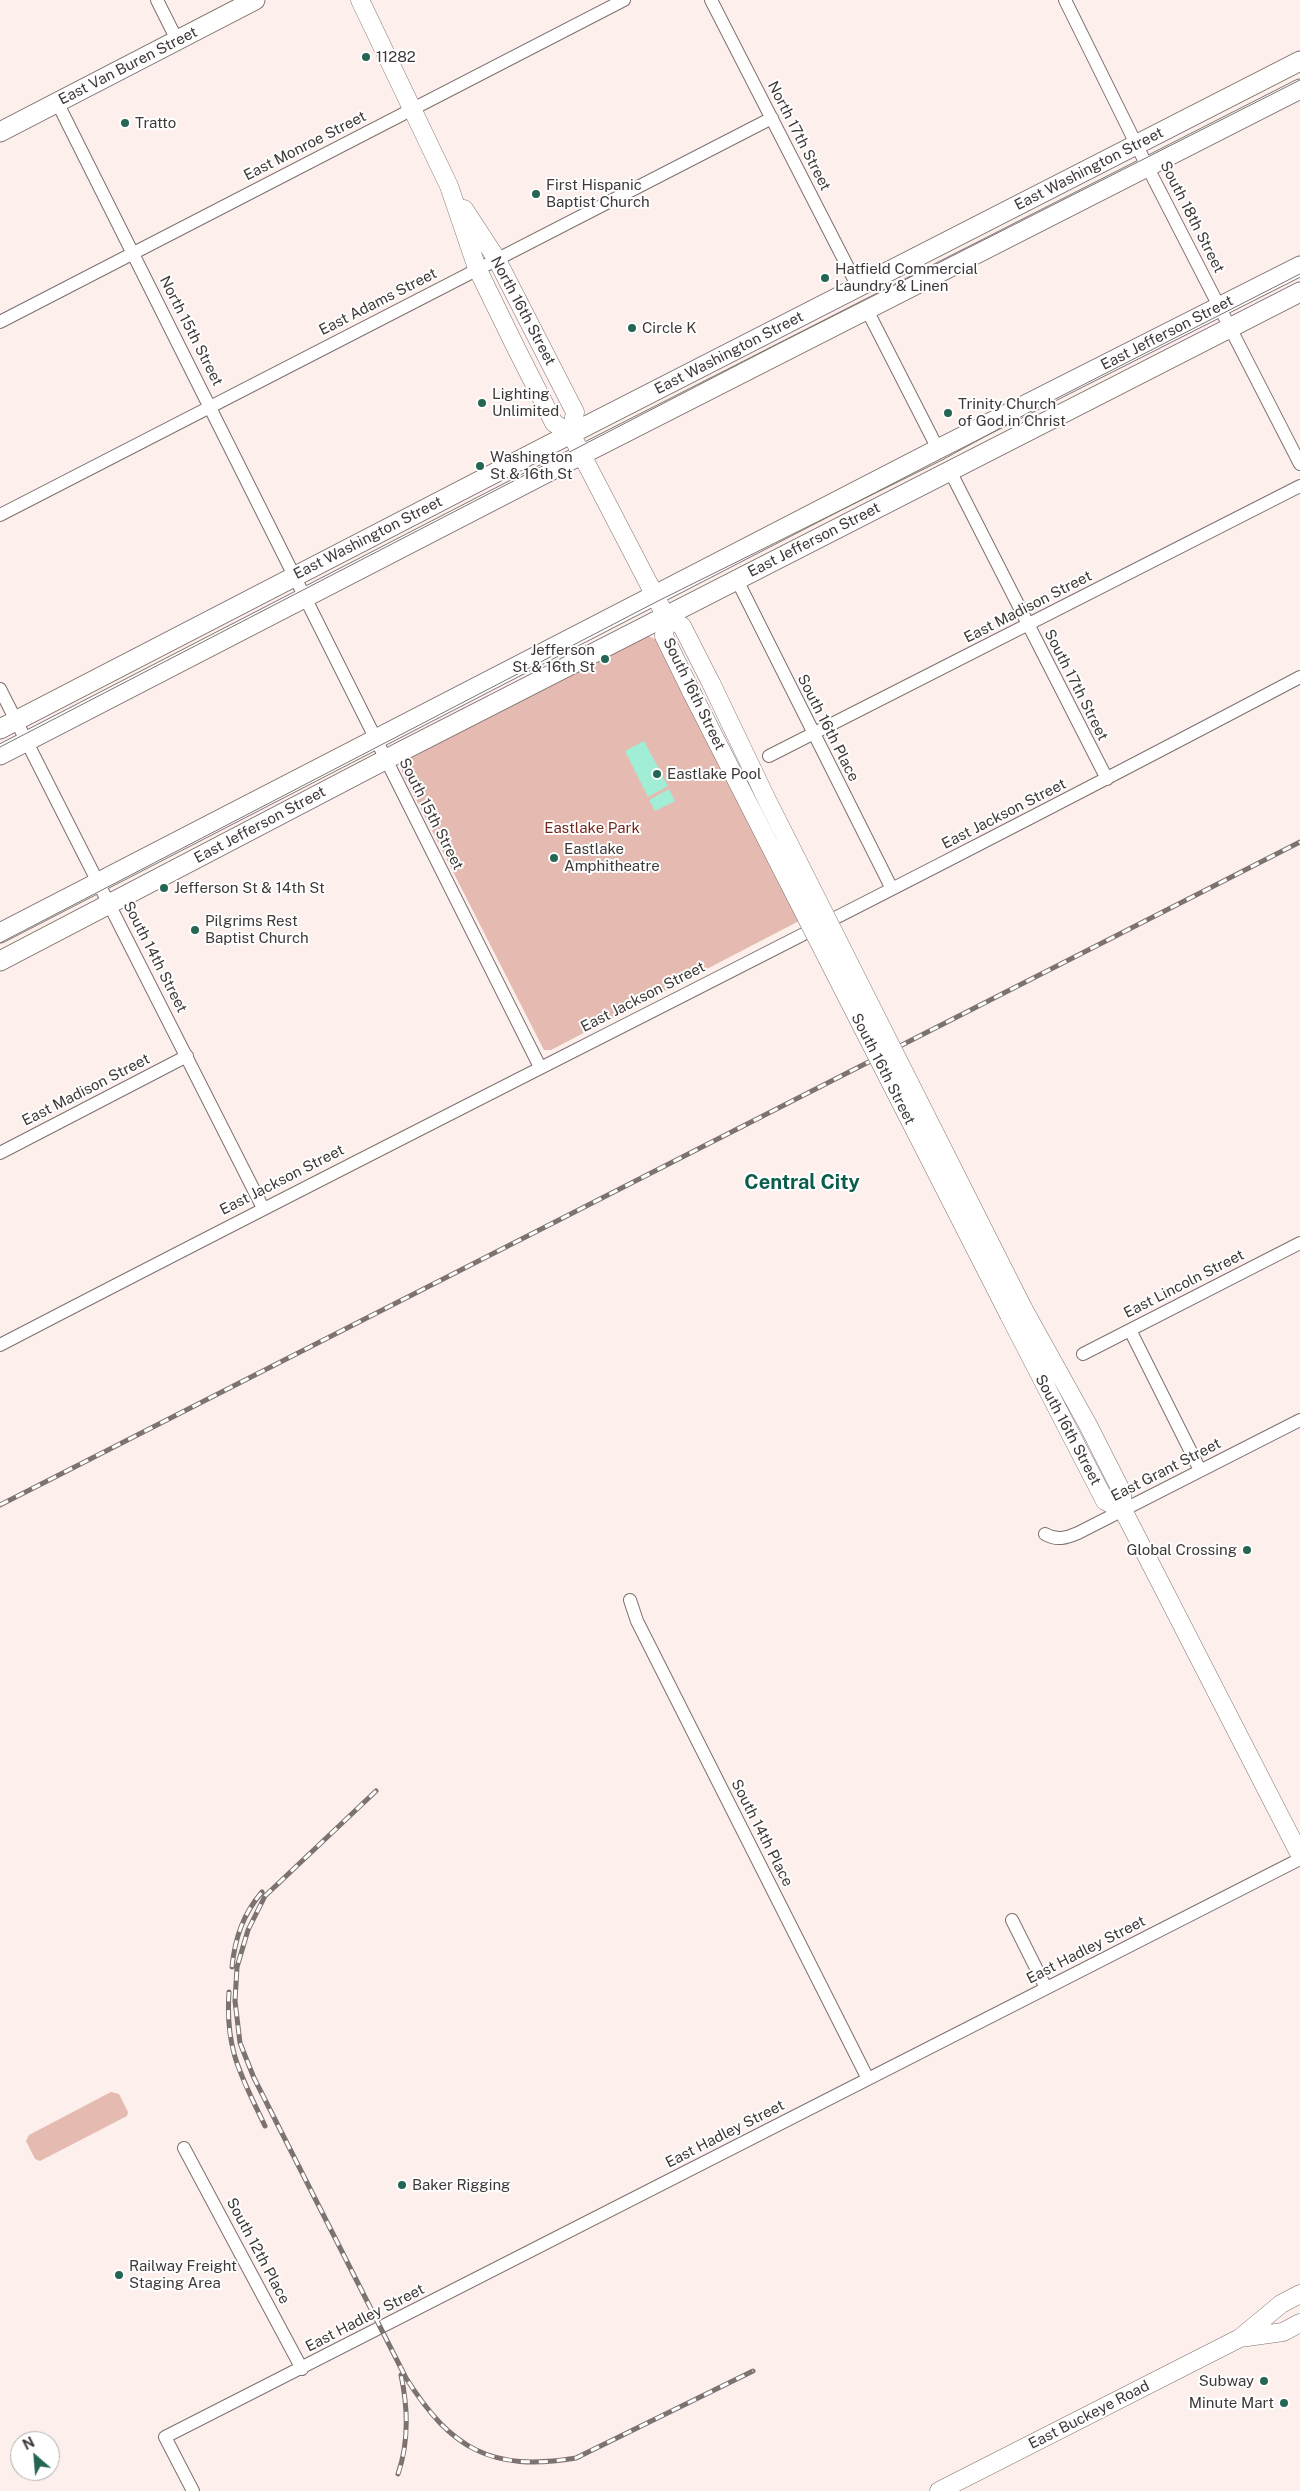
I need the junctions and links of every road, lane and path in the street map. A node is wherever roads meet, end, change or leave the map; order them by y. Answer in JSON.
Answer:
{"nodes":[{"id":1,"x":157,"y":0,"type":"edge"},
{"id":2,"x":255,"y":0,"type":"edge"},
{"id":3,"x":360,"y":0,"type":"edge"},
{"id":4,"x":624,"y":0,"type":"edge"},
{"id":5,"x":711,"y":0,"type":"edge"},
{"id":6,"x":1065,"y":0,"type":"edge"},
{"id":7,"x":177,"y":40,"type":"junction"},
{"id":8,"x":1300,"y":61,"type":"edge"},
{"id":9,"x":1300,"y":66,"type":"edge"},
{"id":10,"x":1278,"y":72,"type":"junction"},
{"id":11,"x":1300,"y":89,"type":"edge"},
{"id":12,"x":57,"y":102,"type":"junction"},
{"id":13,"x":412,"y":109,"type":"junction"},
{"id":14,"x":772,"y":118,"type":"junction"},
{"id":15,"x":0,"y":132,"type":"edge"},
{"id":16,"x":1137,"y":144,"type":"junction"},
{"id":17,"x":1147,"y":166,"type":"junction"},
{"id":18,"x":449,"y":186,"type":"junction"},
{"id":19,"x":133,"y":253,"type":"junction"},
{"id":20,"x":496,"y":258,"type":"junction"},
{"id":21,"x":1300,"y":266,"type":"edge"},
{"id":22,"x":477,"y":268,"type":"junction"},
{"id":23,"x":858,"y":287,"type":"junction"},
{"id":24,"x":1300,"y":292,"type":"edge"},
{"id":25,"x":1219,"y":306,"type":"junction"},
{"id":26,"x":867,"y":310,"type":"junction"},
{"id":27,"x":0,"y":322,"type":"edge"},
{"id":28,"x":1231,"y":328,"type":"junction"},
{"id":29,"x":823,"y":332,"type":"junction"},
{"id":30,"x":715,"y":360,"type":"junction"},
{"id":31,"x":1108,"y":390,"type":"junction"},
{"id":32,"x":211,"y":406,"type":"junction"},
{"id":33,"x":981,"y":428,"type":"junction"},
{"id":34,"x":571,"y":434,"type":"junction"},
{"id":35,"x":938,"y":449,"type":"junction"},
{"id":36,"x":581,"y":455,"type":"junction"},
{"id":37,"x":1300,"y":464,"type":"edge"},
{"id":38,"x":950,"y":471,"type":"junction"},
{"id":39,"x":1300,"y":486,"type":"edge"},
{"id":40,"x":0,"y":515,"type":"edge"},
{"id":41,"x":296,"y":576,"type":"junction"},
{"id":42,"x":736,"y":580,"type":"junction"},
{"id":43,"x":655,"y":595,"type":"junction"},
{"id":44,"x":306,"y":597,"type":"junction"},
{"id":45,"x":280,"y":610,"type":"junction"},
{"id":46,"x":666,"y":616,"type":"junction"},
{"id":47,"x":1028,"y":626,"type":"junction"},
{"id":48,"x":180,"y":637,"type":"junction"},
{"id":49,"x":1300,"y":677,"type":"edge"},
{"id":50,"x":0,"y":688,"type":"edge"},
{"id":51,"x":520,"y":691,"type":"junction"},
{"id":52,"x":8,"y":725,"type":"edge"},
{"id":53,"x":401,"y":726,"type":"junction"},
{"id":54,"x":813,"y":734,"type":"junction"},
{"id":55,"x":376,"y":738,"type":"junction"},
{"id":56,"x":27,"y":741,"type":"junction"},
{"id":57,"x":0,"y":755,"type":"edge"},
{"id":58,"x":769,"y":756,"type":"dead end"},
{"id":59,"x":386,"y":759,"type":"junction"},
{"id":60,"x":1107,"y":779,"type":"junction"},
{"id":61,"x":98,"y":882,"type":"junction"},
{"id":62,"x":892,"y":889,"type":"junction"},
{"id":63,"x":110,"y":904,"type":"junction"},
{"id":64,"x":0,"y":933,"type":"edge"},
{"id":65,"x":0,"y":960,"type":"edge"},
{"id":66,"x":187,"y":1056,"type":"junction"},
{"id":67,"x":540,"y":1066,"type":"junction"},
{"id":68,"x":0,"y":1153,"type":"edge"},
{"id":69,"x":263,"y":1208,"type":"junction"},
{"id":70,"x":1300,"y":1244,"type":"edge"},
{"id":71,"x":1016,"y":1312,"type":"junction"},
{"id":72,"x":1130,"y":1330,"type":"junction"},
{"id":73,"x":0,"y":1345,"type":"edge"},
{"id":74,"x":1083,"y":1354,"type":"dead end"},
{"id":75,"x":1300,"y":1420,"type":"edge"},
{"id":76,"x":1200,"y":1470,"type":"junction"},
{"id":77,"x":1122,"y":1510,"type":"junction"},
{"id":78,"x":1045,"y":1534,"type":"dead end"},
{"id":79,"x":630,"y":1600,"type":"dead end"},
{"id":80,"x":1300,"y":1855,"type":"edge"},
{"id":81,"x":1300,"y":1859,"type":"edge"},
{"id":82,"x":1012,"y":1920,"type":"dead end"},
{"id":83,"x":1046,"y":1988,"type":"junction"},
{"id":84,"x":868,"y":2079,"type":"junction"},
{"id":85,"x":184,"y":2148,"type":"dead end"},
{"id":86,"x":1300,"y":2294,"type":"edge"},
{"id":87,"x":1300,"y":2324,"type":"edge"},
{"id":88,"x":1240,"y":2338,"type":"junction"},
{"id":89,"x":302,"y":2369,"type":"junction"},
{"id":90,"x":193,"y":2491,"type":"edge"},
{"id":91,"x":939,"y":2491,"type":"edge"}],
"edges":[{"from":1,"to":7,"type":"street"},
{"from":2,"to":7,"type":"main road","name":"East Van Buren Street"},
{"from":3,"to":13,"type":"main road","name":"North 16th Street"},
{"from":4,"to":13,"type":"street","name":"East Monroe Street"},
{"from":5,"to":14,"type":"street","name":"North 17th Street"},
{"from":6,"to":16,"type":"street","name":"South 18th Street"},
{"from":7,"to":12,"type":"main road","name":"East Van Buren Street"},
{"from":8,"to":10,"type":"main road","name":"East Washington Street"},
{"from":9,"to":10,"type":"main road","name":"East Washington Street"},
{"from":10,"to":16,"type":"main road","name":"East Washington Street"},
{"from":11,"to":17,"type":"main road","name":"East Washington Street"},
{"from":12,"to":15,"type":"main road","name":"East Van Buren Street"},
{"from":12,"to":19,"type":"street","name":"North 15th Street"},
{"from":13,"to":18,"type":"main road","name":"North 16th Street"},
{"from":13,"to":19,"type":"street","name":"East Monroe Street"},
{"from":14,"to":20,"type":"street","name":"East Adams Street"},
{"from":14,"to":23,"type":"street","name":"North 17th Street"},
{"from":16,"to":17,"type":"street","name":"South 18th Street"},
{"from":16,"to":23,"type":"main road","name":"East Washington Street"},
{"from":17,"to":25,"type":"street","name":"South 18th Street"},
{"from":17,"to":26,"type":"main road","name":"East Washington Street"},
{"from":18,"to":20,"type":"main road","name":"North 16th Street"},
{"from":18,"to":22,"type":"main road","name":"North 16th Street"},
{"from":19,"to":27,"type":"street","name":"East Monroe Street"},
{"from":19,"to":32,"type":"street","name":"North 15th Street"},
{"from":20,"to":22,"type":"street","name":"East Adams Street"},
{"from":20,"to":34,"type":"main road","name":"North 16th Street"},
{"from":21,"to":25,"type":"main road","name":"East Jefferson Street"},
{"from":22,"to":32,"type":"street","name":"East Adams Street"},
{"from":22,"to":34,"type":"main road","name":"North 16th Street"},
{"from":23,"to":30,"type":"main road","name":"East Washington Street"},
{"from":24,"to":28,"type":"main road","name":"East Jefferson Street"},
{"from":25,"to":28,"type":"street","name":"South 18th Street"},
{"from":25,"to":33,"type":"main road","name":"East Jefferson Street"},
{"from":26,"to":29,"type":"main road","name":"East Washington Street"},
{"from":26,"to":35,"type":"street"},
{"from":28,"to":31,"type":"main road","name":"East Jefferson Street"},
{"from":28,"to":37,"type":"street","name":"South 18th Street"},
{"from":29,"to":30,"type":"main road"},
{"from":29,"to":36,"type":"main road","name":"East Washington Street"},
{"from":30,"to":34,"type":"main road","name":"East Washington Street"},
{"from":31,"to":33,"type":"main road","name":"East Jefferson Street"},
{"from":31,"to":38,"type":"main road","name":"East Jefferson Street"},
{"from":32,"to":40,"type":"street","name":"East Adams Street"},
{"from":32,"to":41,"type":"street","name":"North 15th Street"},
{"from":33,"to":35,"type":"main road","name":"East Jefferson Street"},
{"from":34,"to":36,"type":"main road","name":"South 16th Street"},
{"from":34,"to":41,"type":"main road","name":"East Washington Street"},
{"from":35,"to":43,"type":"main road","name":"East Jefferson Street"},
{"from":36,"to":43,"type":"main road","name":"South 16th Street"},
{"from":36,"to":44,"type":"main road","name":"East Washington Street"},
{"from":38,"to":42,"type":"main road","name":"East Jefferson Street"},
{"from":38,"to":47,"type":"street","name":"South 17th Street"},
{"from":39,"to":47,"type":"street","name":"East Madison Street"},
{"from":41,"to":44,"type":"street","name":"South 15th Street"},
{"from":41,"to":48,"type":"main road","name":"East Washington Street"},
{"from":42,"to":46,"type":"main road","name":"East Jefferson Street"},
{"from":42,"to":54,"type":"street","name":"South 16th Place"},
{"from":43,"to":46,"type":"main road","name":"South 16th Street"},
{"from":43,"to":53,"type":"main road","name":"East Jefferson Street"},
{"from":44,"to":45,"type":"main road","name":"East Washington Street"},
{"from":44,"to":55,"type":"street","name":"South 15th Street"},
{"from":45,"to":48,"type":"main road","name":"East Washington Street"},
{"from":45,"to":56,"type":"main road","name":"East Washington Street"},
{"from":46,"to":51,"type":"main road","name":"East Jefferson Street"},
{"from":46,"to":71,"type":"main road","name":"South 16th Street","bridge":true},
{"from":46,"to":71,"type":"main road","name":"South 16th Street","bridge":true},
{"from":47,"to":54,"type":"street","name":"East Madison Street"},
{"from":47,"to":60,"type":"street","name":"South 17th Street"},
{"from":48,"to":52,"type":"main road","name":"East Washington Street"},
{"from":49,"to":60,"type":"street","name":"East Jackson Street"},
{"from":50,"to":52,"type":"street","name":"South 14th Street"},
{"from":51,"to":53,"type":"main road","name":"East Jefferson Street"},
{"from":51,"to":59,"type":"main road","name":"East Jefferson Street"},
{"from":52,"to":56,"type":"street","name":"South 14th Street"},
{"from":53,"to":55,"type":"main road","name":"East Jefferson Street"},
{"from":54,"to":58,"type":"street","name":"East Madison Street"},
{"from":54,"to":62,"type":"street","name":"South 16th Place"},
{"from":55,"to":59,"type":"street","name":"South 15th Street"},
{"from":55,"to":61,"type":"main road","name":"East Jefferson Street"},
{"from":56,"to":57,"type":"main road","name":"East Washington Street"},
{"from":56,"to":61,"type":"street","name":"South 14th Street"},
{"from":59,"to":63,"type":"main road","name":"East Jefferson Street"},
{"from":59,"to":67,"type":"street","name":"South 15th Street"},
{"from":60,"to":62,"type":"street","name":"East Jackson Street"},
{"from":61,"to":63,"type":"street","name":"South 14th Street"},
{"from":61,"to":64,"type":"main road","name":"East Jefferson Street"},
{"from":62,"to":67,"type":"street","name":"East Jackson Street"},
{"from":63,"to":65,"type":"main road","name":"East Jefferson Street"},
{"from":63,"to":66,"type":"street","name":"South 14th Street"},
{"from":66,"to":68,"type":"street","name":"East Madison Street"},
{"from":66,"to":69,"type":"street","name":"South 14th Street"},
{"from":67,"to":69,"type":"street","name":"East Jackson Street"},
{"from":69,"to":73,"type":"street","name":"East Jackson Street"},
{"from":70,"to":72,"type":"street","name":"East Lincoln Street"},
{"from":71,"to":77,"type":"main road","name":"South 16th Street"},
{"from":72,"to":74,"type":"street","name":"East Lincoln Street"},
{"from":72,"to":76,"type":"street"},
{"from":75,"to":76,"type":"street","name":"East Grant Street"},
{"from":76,"to":77,"type":"street","name":"East Grant Street"},
{"from":77,"to":78,"type":"street","name":"East Grant Street"},
{"from":77,"to":80,"type":"main road","name":"South 16th Street"},
{"from":79,"to":84,"type":"street","name":"South 14th Place"},
{"from":81,"to":83,"type":"street","name":"East Hadley Street"},
{"from":82,"to":83,"type":"street"},
{"from":83,"to":84,"type":"street","name":"East Hadley Street"},
{"from":84,"to":89,"type":"street","name":"East Hadley Street"},
{"from":85,"to":89,"type":"street","name":"South 12th Place"},
{"from":86,"to":88,"type":"main road","name":"East Buckeye Road"},
{"from":87,"to":88,"type":"main road","name":"East Buckeye Road"},
{"from":88,"to":91,"type":"main road","name":"East Buckeye Road"},
{"from":89,"to":90,"type":"street","name":"East Hadley Street"}]}
